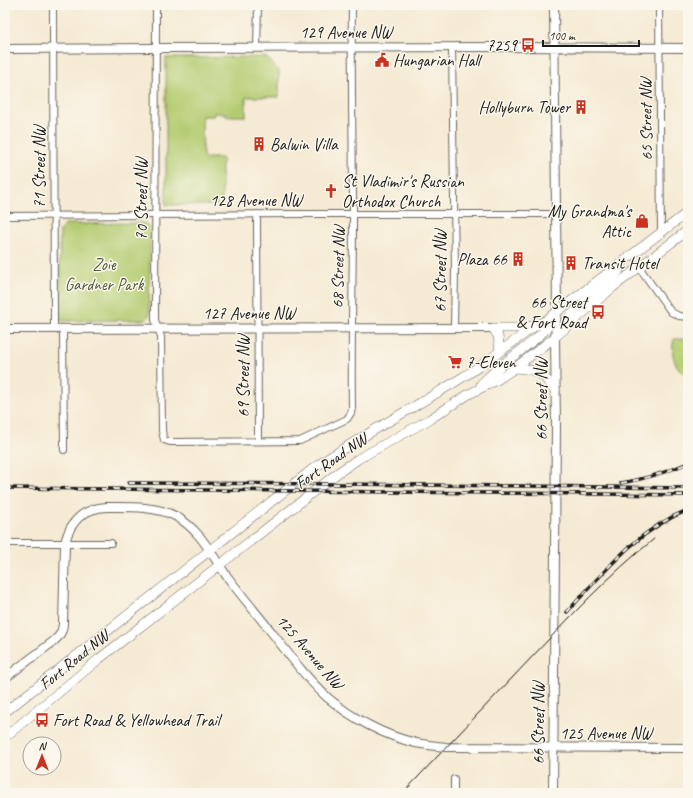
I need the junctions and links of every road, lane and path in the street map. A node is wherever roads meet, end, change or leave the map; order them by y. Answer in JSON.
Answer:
{"nodes":[{"id":1,"x":53,"y":5,"type":"edge"},
{"id":2,"x":156,"y":5,"type":"edge"},
{"id":3,"x":258,"y":5,"type":"edge"},
{"id":4,"x":352,"y":5,"type":"edge"},
{"id":5,"x":554,"y":5,"type":"edge"},
{"id":6,"x":659,"y":5,"type":"edge"},
{"id":7,"x":452,"y":47,"type":"junction"},
{"id":8,"x":53,"y":48,"type":"junction"},
{"id":9,"x":155,"y":48,"type":"junction"},
{"id":10,"x":258,"y":48,"type":"junction"},
{"id":11,"x":352,"y":48,"type":"junction"},
{"id":12,"x":554,"y":48,"type":"junction"},
{"id":13,"x":659,"y":48,"type":"junction"},
{"id":14,"x":688,"y":48,"type":"edge"},
{"id":15,"x":5,"y":49,"type":"edge"},
{"id":16,"x":688,"y":212,"type":"edge"},
{"id":17,"x":257,"y":214,"type":"junction"},
{"id":18,"x":353,"y":214,"type":"junction"},
{"id":19,"x":454,"y":214,"type":"junction"},
{"id":20,"x":556,"y":214,"type":"junction"},
{"id":21,"x":156,"y":215,"type":"junction"},
{"id":22,"x":5,"y":216,"type":"edge"},
{"id":23,"x":54,"y":216,"type":"junction"},
{"id":24,"x":688,"y":230,"type":"edge"},
{"id":25,"x":661,"y":232,"type":"junction"},
{"id":26,"x":634,"y":253,"type":"junction"},
{"id":27,"x":639,"y":267,"type":"junction"},
{"id":28,"x":557,"y":311,"type":"junction"},
{"id":29,"x":688,"y":317,"type":"edge"},
{"id":30,"x":535,"y":326,"type":"junction"},
{"id":31,"x":454,"y":327,"type":"junction"},
{"id":32,"x":63,"y":328,"type":"junction"},
{"id":33,"x":158,"y":328,"type":"junction"},
{"id":34,"x":257,"y":328,"type":"junction"},
{"id":35,"x":352,"y":328,"type":"junction"},
{"id":36,"x":493,"y":328,"type":"junction"},
{"id":37,"x":5,"y":329,"type":"edge"},
{"id":38,"x":54,"y":329,"type":"junction"},
{"id":39,"x":555,"y":337,"type":"junction"},
{"id":40,"x":500,"y":351,"type":"junction"},
{"id":41,"x":515,"y":368,"type":"junction"},
{"id":42,"x":555,"y":390,"type":"junction"},
{"id":43,"x":469,"y":394,"type":"junction"},
{"id":44,"x":258,"y":441,"type":"junction"},
{"id":45,"x":64,"y":450,"type":"dead end"},
{"id":46,"x":5,"y":543,"type":"edge"},
{"id":47,"x":65,"y":543,"type":"junction"},
{"id":48,"x":110,"y":543,"type":"dead end"},
{"id":49,"x":210,"y":550,"type":"junction"},
{"id":50,"x":220,"y":566,"type":"junction"},
{"id":51,"x":5,"y":678,"type":"edge"},
{"id":52,"x":5,"y":712,"type":"edge"},
{"id":53,"x":5,"y":737,"type":"edge"},
{"id":54,"x":553,"y":748,"type":"junction"},
{"id":55,"x":688,"y":748,"type":"edge"},
{"id":56,"x":454,"y":779,"type":"dead end"},
{"id":57,"x":454,"y":793,"type":"edge"},
{"id":58,"x":553,"y":793,"type":"edge"}],
"edges":[{"from":1,"to":8,"type":"street","name":"71 Street NW"},
{"from":2,"to":9,"type":"street","name":"70 Street NW"},
{"from":3,"to":10,"type":"street"},
{"from":4,"to":11,"type":"street","name":"68 Street NW"},
{"from":5,"to":12,"type":"street","name":"66 Street NW"},
{"from":6,"to":13,"type":"street","name":"65 Street NW"},
{"from":7,"to":11,"type":"street","name":"129 Avenue NW"},
{"from":7,"to":12,"type":"street","name":"129 Avenue NW"},
{"from":7,"to":19,"type":"street","name":"67 Street NW"},
{"from":8,"to":9,"type":"street","name":"129 Avenue NW"},
{"from":8,"to":15,"type":"street","name":"129 Avenue NW"},
{"from":8,"to":23,"type":"street","name":"71 Street NW"},
{"from":9,"to":10,"type":"street","name":"129 Avenue NW"},
{"from":9,"to":21,"type":"street","name":"70 Street NW"},
{"from":10,"to":11,"type":"street","name":"129 Avenue NW"},
{"from":11,"to":18,"type":"street","name":"68 Street NW"},
{"from":12,"to":13,"type":"street","name":"129 Avenue NW"},
{"from":12,"to":20,"type":"street","name":"66 Street NW"},
{"from":13,"to":14,"type":"street","name":"129 Avenue NW"},
{"from":13,"to":25,"type":"street","name":"65 Street NW"},
{"from":16,"to":25,"type":"main road","name":"Fort Road NW"},
{"from":17,"to":18,"type":"street","name":"128 Avenue NW"},
{"from":17,"to":21,"type":"street","name":"128 Avenue NW"},
{"from":17,"to":34,"type":"street","name":"69 Street NW"},
{"from":18,"to":19,"type":"street","name":"128 Avenue NW"},
{"from":18,"to":35,"type":"street","name":"68 Street NW"},
{"from":19,"to":20,"type":"street","name":"128 Avenue NW"},
{"from":19,"to":31,"type":"street","name":"67 Street NW"},
{"from":20,"to":28,"type":"street","name":"66 Street NW"},
{"from":21,"to":23,"type":"street","name":"128 Avenue NW"},
{"from":21,"to":33,"type":"street","name":"70 Street NW"},
{"from":22,"to":23,"type":"street","name":"128 Avenue NW"},
{"from":23,"to":38,"type":"street","name":"71 Street NW"},
{"from":24,"to":27,"type":"main road","name":"Fort Road NW"},
{"from":25,"to":26,"type":"main road","name":"Fort Road NW"},
{"from":26,"to":28,"type":"main road","name":"Fort Road NW"},
{"from":26,"to":39,"type":"main road"},
{"from":27,"to":29,"type":"street"},
{"from":27,"to":39,"type":"main road","name":"Fort Road NW"},
{"from":28,"to":30,"type":"main road","name":"Fort Road NW"},
{"from":28,"to":39,"type":"street","name":"66 Street NW"},
{"from":28,"to":43,"type":"main road"},
{"from":30,"to":36,"type":"main road"},
{"from":30,"to":40,"type":"main road","name":"Fort Road NW"},
{"from":31,"to":35,"type":"street","name":"127 Avenue NW"},
{"from":31,"to":36,"type":"street","name":"127 Avenue NW"},
{"from":32,"to":33,"type":"street","name":"127 Avenue NW"},
{"from":32,"to":38,"type":"street","name":"127 Avenue NW"},
{"from":32,"to":45,"type":"street"},
{"from":33,"to":34,"type":"street","name":"127 Avenue NW"},
{"from":33,"to":44,"type":"street","name":"70 Street NW"},
{"from":34,"to":35,"type":"street","name":"127 Avenue NW"},
{"from":34,"to":44,"type":"street","name":"69 Street NW"},
{"from":35,"to":44,"type":"street","name":"68 Street NW"},
{"from":36,"to":40,"type":"main road"},
{"from":37,"to":38,"type":"street","name":"127 Avenue NW"},
{"from":39,"to":41,"type":"main road","name":"Fort Road NW"},
{"from":39,"to":42,"type":"street","name":"66 Street NW"},
{"from":40,"to":49,"type":"main road","name":"Fort Road NW"},
{"from":41,"to":42,"type":"main road"},
{"from":41,"to":43,"type":"main road","name":"Fort Road NW"},
{"from":42,"to":54,"type":"street","name":"66 Street NW"},
{"from":43,"to":50,"type":"main road","name":"Fort Road NW"},
{"from":46,"to":47,"type":"street"},
{"from":47,"to":48,"type":"street"},
{"from":47,"to":49,"type":"street","name":"125 Avenue NW"},
{"from":47,"to":51,"type":"street"},
{"from":49,"to":50,"type":"street","name":"125 Avenue NW"},
{"from":49,"to":52,"type":"main road","name":"Fort Road NW"},
{"from":50,"to":53,"type":"main road","name":"Fort Road NW"},
{"from":50,"to":54,"type":"street","name":"125 Avenue NW"},
{"from":54,"to":55,"type":"street","name":"125 Avenue NW"},
{"from":54,"to":58,"type":"street","name":"66 Street NW"},
{"from":56,"to":57,"type":"street"}]}
